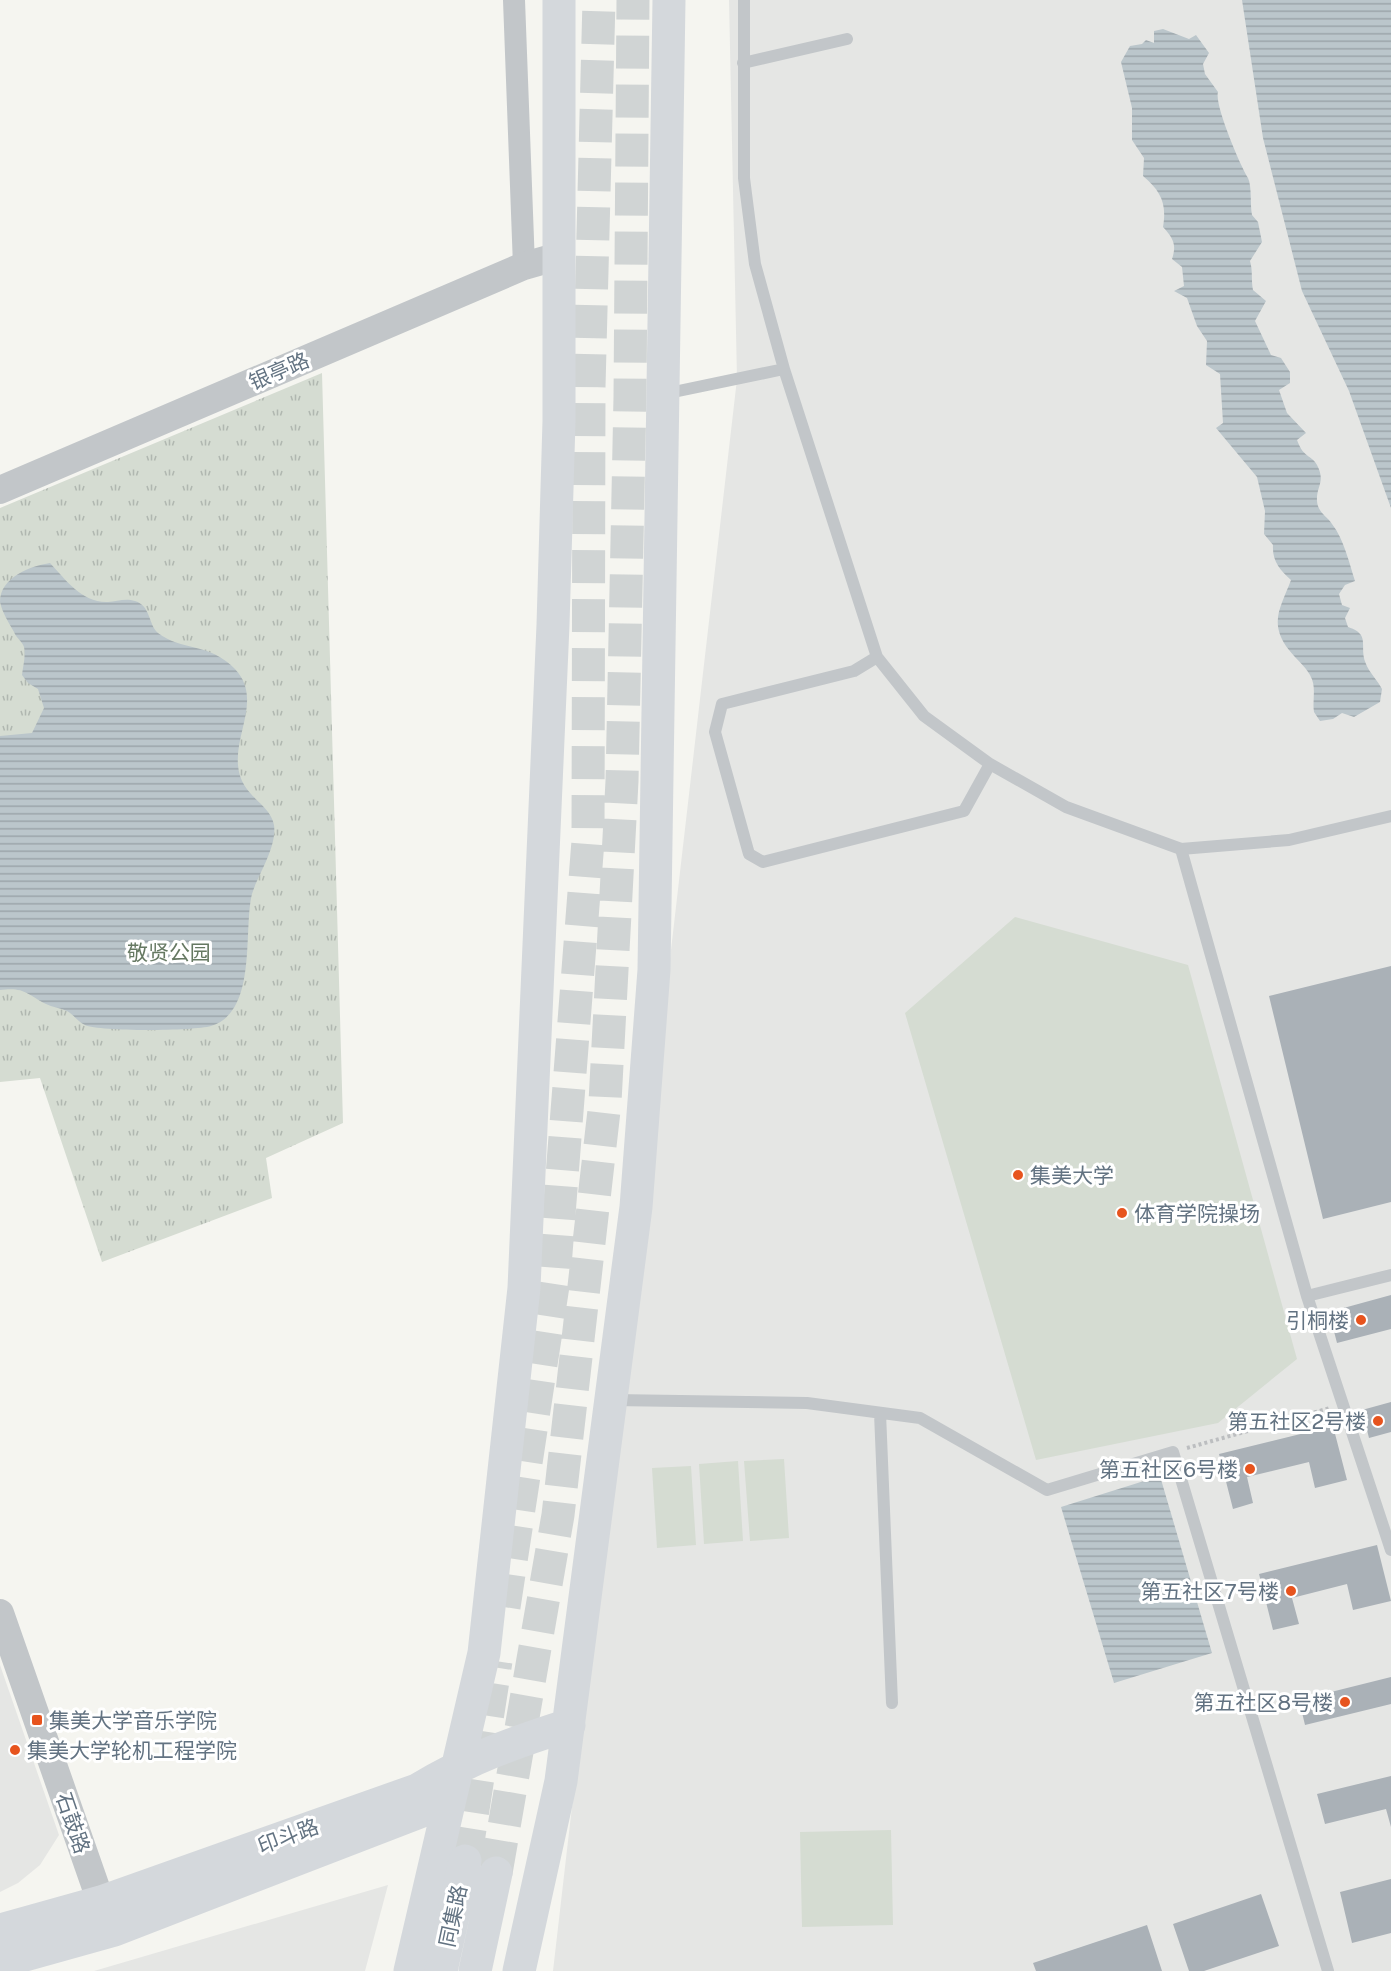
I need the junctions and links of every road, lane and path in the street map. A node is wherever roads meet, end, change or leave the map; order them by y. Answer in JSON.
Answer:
{"nodes":[{"id":1,"x":514,"y":0,"type":"edge"},
{"id":2,"x":559,"y":0,"type":"edge"},
{"id":3,"x":669,"y":0,"type":"edge"},
{"id":4,"x":744,"y":0,"type":"edge"},
{"id":5,"x":847,"y":39,"type":"dead end"},
{"id":6,"x":743,"y":63,"type":"junction"},
{"id":7,"x":559,"y":256,"type":"junction"},
{"id":8,"x":524,"y":266,"type":"junction"},
{"id":9,"x":784,"y":369,"type":"junction"},
{"id":10,"x":664,"y":394,"type":"junction"},
{"id":11,"x":0,"y":490,"type":"edge"},
{"id":12,"x":877,"y":657,"type":"junction"},
{"id":13,"x":990,"y":765,"type":"junction"},
{"id":14,"x":1391,"y":816,"type":"edge"},
{"id":15,"x":1181,"y":849,"type":"junction"},
{"id":16,"x":1391,"y":1275,"type":"edge"},
{"id":17,"x":1307,"y":1296,"type":"junction"},
{"id":18,"x":611,"y":1400,"type":"junction"},
{"id":19,"x":1343,"y":1404,"type":"junction"},
{"id":20,"x":880,"y":1413,"type":"junction"},
{"id":21,"x":1195,"y":1445,"type":"dead end"},
{"id":22,"x":1391,"y":1550,"type":"edge"},
{"id":23,"x":0,"y":1613,"type":"edge"},
{"id":24,"x":892,"y":1703,"type":"dead end"},
{"id":25,"x":566,"y":1739,"type":"junction"},
{"id":26,"x":456,"y":1776,"type":"junction"},
{"id":27,"x":465,"y":1861,"type":"tunnel mouth"},
{"id":28,"x":496,"y":1873,"type":"tunnel mouth"},
{"id":29,"x":108,"y":1916,"type":"junction"},
{"id":30,"x":0,"y":1929,"type":"edge"},
{"id":31,"x":0,"y":1962,"type":"edge"},
{"id":32,"x":410,"y":1971,"type":"edge"},
{"id":33,"x":441,"y":1971,"type":"edge"},
{"id":34,"x":475,"y":1971,"type":"edge"},
{"id":35,"x":519,"y":1971,"type":"edge"},
{"id":36,"x":1328,"y":1971,"type":"edge"}],
"edges":[{"from":1,"to":8,"type":"street"},
{"from":2,"to":7,"type":"main road"},
{"from":3,"to":10,"type":"main road"},
{"from":4,"to":6,"type":"lane"},
{"from":5,"to":6,"type":"lane"},
{"from":6,"to":9,"type":"lane"},
{"from":7,"to":8,"type":"street","name":"银亭路"},
{"from":7,"to":26,"type":"main road"},
{"from":8,"to":11,"type":"street","name":"银亭路"},
{"from":9,"to":10,"type":"lane"},
{"from":9,"to":12,"type":"lane"},
{"from":10,"to":18,"type":"main road"},
{"from":12,"to":13,"type":"lane"},
{"from":12,"to":13,"type":"lane"},
{"from":13,"to":15,"type":"lane"},
{"from":14,"to":15,"type":"lane"},
{"from":15,"to":17,"type":"lane"},
{"from":16,"to":17,"type":"lane"},
{"from":17,"to":19,"type":"lane"},
{"from":18,"to":20,"type":"lane"},
{"from":18,"to":25,"type":"main road"},
{"from":19,"to":21,"type":"path"},
{"from":19,"to":22,"type":"lane"},
{"from":20,"to":24,"type":"lane"},
{"from":20,"to":36,"type":"lane"},
{"from":23,"to":29,"type":"street","name":"石鼓路"},
{"from":25,"to":26,"type":"main road","name":"印斗路"},
{"from":25,"to":35,"type":"main road"},
{"from":26,"to":29,"type":"main road","name":"印斗路"},
{"from":26,"to":32,"type":"main road"},
{"from":27,"to":33,"type":"main road","name":"同集路"},
{"from":28,"to":34,"type":"main road","name":"同集路"},
{"from":29,"to":30,"type":"main road","name":"印斗路"},
{"from":29,"to":31,"type":"main road","name":"印斗路"}]}
